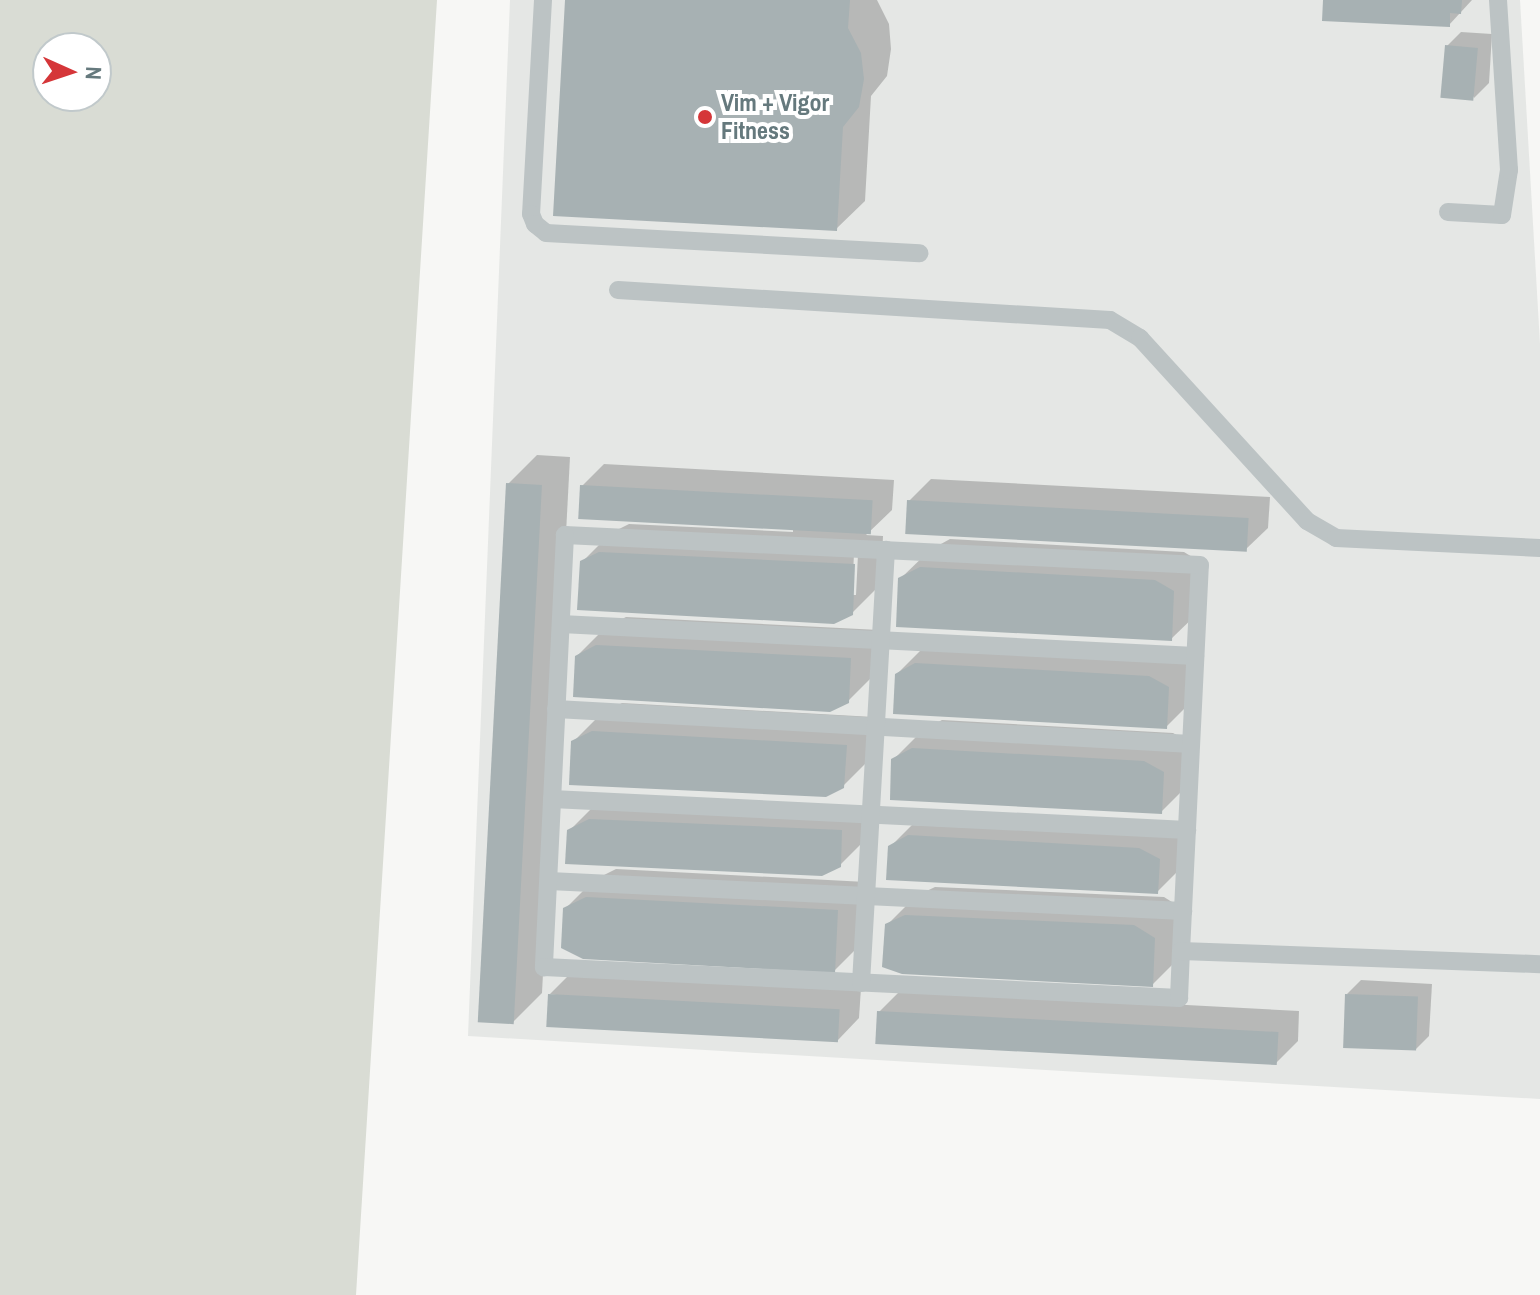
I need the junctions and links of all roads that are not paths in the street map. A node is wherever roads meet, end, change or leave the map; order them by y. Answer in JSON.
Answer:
{"nodes":[{"id":1,"x":543,"y":0,"type":"edge"},
{"id":2,"x":1498,"y":0,"type":"edge"},
{"id":3,"x":1448,"y":212,"type":"dead end"},
{"id":4,"x":919,"y":253,"type":"dead end"},
{"id":5,"x":618,"y":290,"type":"dead end"},
{"id":6,"x":1540,"y":548,"type":"edge"},
{"id":7,"x":886,"y":550,"type":"junction"},
{"id":8,"x":561,"y":624,"type":"junction"},
{"id":9,"x":881,"y":640,"type":"junction"},
{"id":10,"x":1195,"y":656,"type":"junction"},
{"id":11,"x":556,"y":709,"type":"junction"},
{"id":12,"x":875,"y":726,"type":"junction"},
{"id":13,"x":1191,"y":744,"type":"junction"},
{"id":14,"x":552,"y":799,"type":"junction"},
{"id":15,"x":870,"y":813,"type":"junction"},
{"id":16,"x":1187,"y":830,"type":"junction"},
{"id":17,"x":549,"y":881,"type":"junction"},
{"id":18,"x":866,"y":895,"type":"junction"},
{"id":19,"x":1183,"y":911,"type":"junction"},
{"id":20,"x":1181,"y":951,"type":"junction"},
{"id":21,"x":1540,"y":964,"type":"edge"},
{"id":22,"x":861,"y":983,"type":"junction"}],
"edges":[{"from":1,"to":4,"type":"lane"},
{"from":2,"to":3,"type":"lane"},
{"from":5,"to":6,"type":"lane"},
{"from":7,"to":8,"type":"lane"},
{"from":7,"to":9,"type":"lane"},
{"from":7,"to":10,"type":"lane"},
{"from":8,"to":9,"type":"lane"},
{"from":8,"to":11,"type":"lane"},
{"from":9,"to":10,"type":"lane"},
{"from":9,"to":12,"type":"lane"},
{"from":10,"to":13,"type":"lane"},
{"from":11,"to":12,"type":"lane"},
{"from":11,"to":14,"type":"lane"},
{"from":12,"to":13,"type":"lane"},
{"from":12,"to":15,"type":"lane"},
{"from":13,"to":16,"type":"lane"},
{"from":14,"to":15,"type":"lane"},
{"from":14,"to":17,"type":"lane"},
{"from":15,"to":16,"type":"lane"},
{"from":15,"to":18,"type":"lane"},
{"from":16,"to":19,"type":"lane"},
{"from":17,"to":18,"type":"lane"},
{"from":17,"to":22,"type":"lane"},
{"from":18,"to":19,"type":"lane"},
{"from":18,"to":22,"type":"lane"},
{"from":19,"to":20,"type":"lane"},
{"from":20,"to":21,"type":"lane"},
{"from":20,"to":22,"type":"lane"}]}
